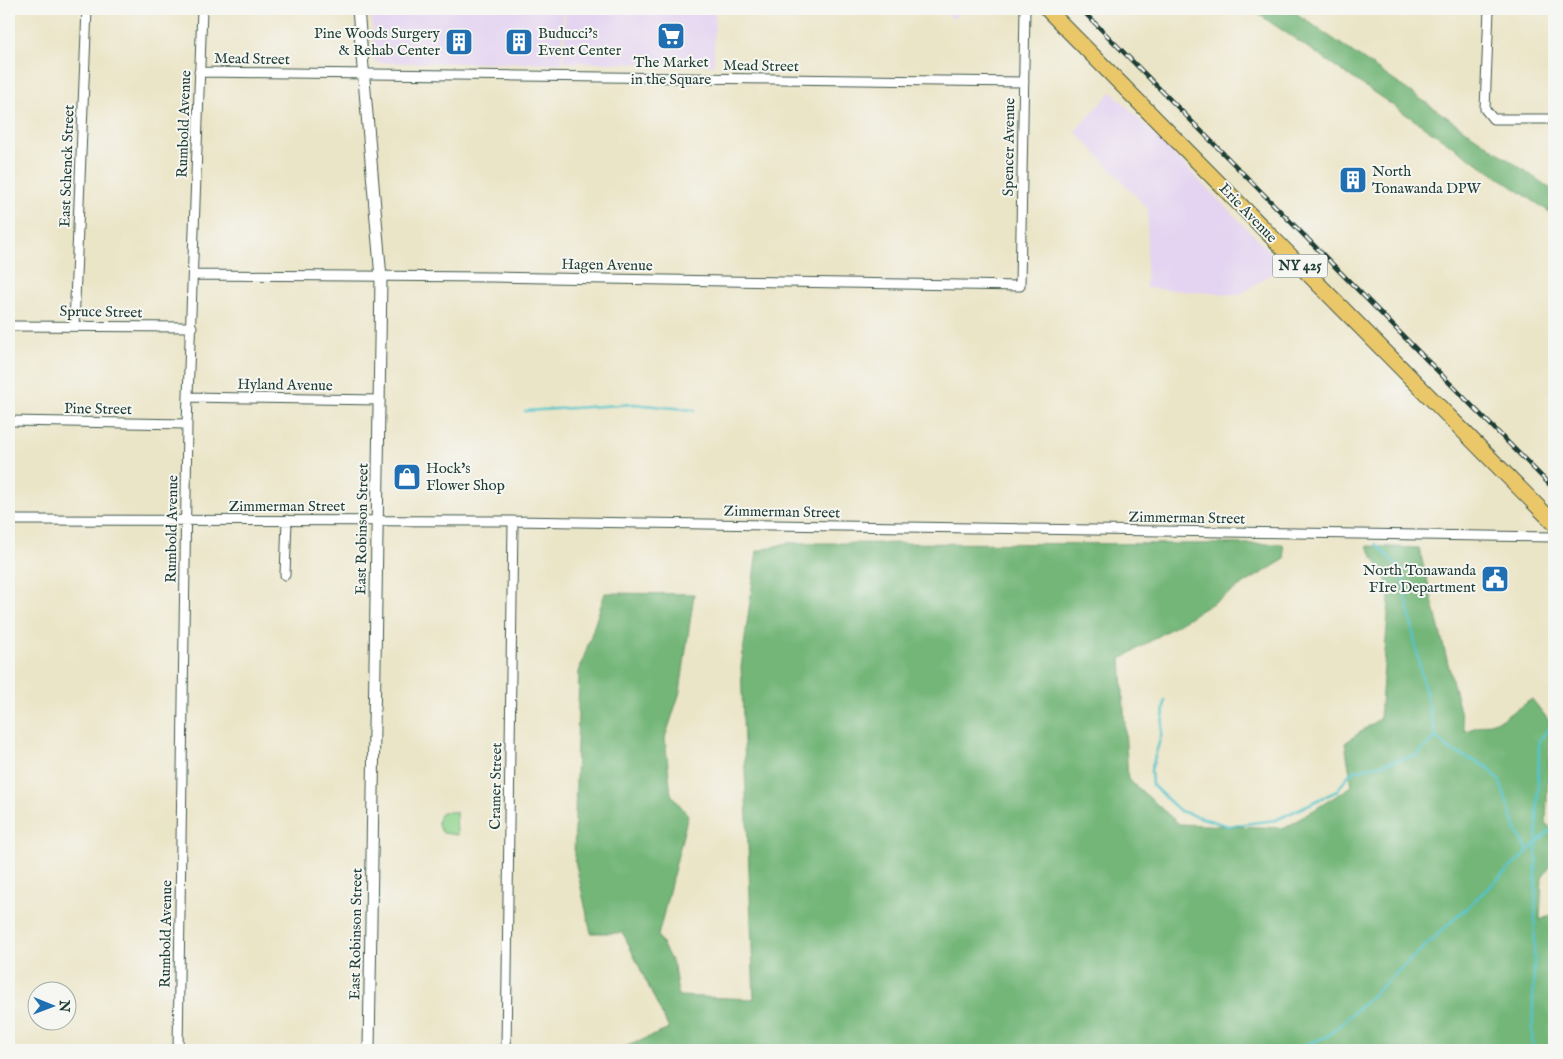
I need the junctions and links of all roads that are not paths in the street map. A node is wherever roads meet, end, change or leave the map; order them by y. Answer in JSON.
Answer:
{"nodes":[{"id":1,"x":87,"y":9,"type":"edge"},
{"id":2,"x":202,"y":9,"type":"edge"},
{"id":3,"x":358,"y":9,"type":"edge"},
{"id":4,"x":1025,"y":9,"type":"edge"},
{"id":5,"x":1047,"y":9,"type":"edge"},
{"id":6,"x":1489,"y":9,"type":"edge"},
{"id":7,"x":199,"y":72,"type":"junction"},
{"id":8,"x":364,"y":74,"type":"junction"},
{"id":9,"x":1024,"y":82,"type":"junction"},
{"id":10,"x":1554,"y":119,"type":"edge"},
{"id":11,"x":194,"y":275,"type":"junction"},
{"id":12,"x":381,"y":278,"type":"junction"},
{"id":13,"x":1020,"y":286,"type":"joint"},
{"id":14,"x":74,"y":325,"type":"junction"},
{"id":15,"x":9,"y":326,"type":"edge"},
{"id":16,"x":192,"y":327,"type":"junction"},
{"id":17,"x":189,"y":397,"type":"junction"},
{"id":18,"x":380,"y":400,"type":"junction"},
{"id":19,"x":9,"y":421,"type":"edge"},
{"id":20,"x":187,"y":424,"type":"junction"},
{"id":21,"x":9,"y":520,"type":"edge"},
{"id":22,"x":186,"y":520,"type":"junction"},
{"id":23,"x":287,"y":520,"type":"junction"},
{"id":24,"x":377,"y":521,"type":"junction"},
{"id":25,"x":513,"y":521,"type":"junction"},
{"id":26,"x":1554,"y":523,"type":"edge"},
{"id":27,"x":1554,"y":537,"type":"edge"},
{"id":28,"x":285,"y":575,"type":"dead end"},
{"id":29,"x":178,"y":1050,"type":"edge"},
{"id":30,"x":369,"y":1050,"type":"edge"},
{"id":31,"x":506,"y":1050,"type":"edge"}],
"edges":[{"from":1,"to":14,"type":"street","name":"East Schenck Street"},
{"from":2,"to":7,"type":"street","name":"Rumbold Avenue"},
{"from":3,"to":8,"type":"street","name":"East Robinson Street"},
{"from":4,"to":9,"type":"street","name":"Spencer Avenue"},
{"from":5,"to":26,"type":"main road","name":"Erie Avenue","number":"NY 425"},
{"from":6,"to":10,"type":"street"},
{"from":7,"to":8,"type":"street","name":"Mead Street"},
{"from":7,"to":11,"type":"street","name":"Rumbold Avenue"},
{"from":8,"to":9,"type":"street","name":"Mead Street"},
{"from":8,"to":12,"type":"street","name":"East Robinson Street"},
{"from":9,"to":13,"type":"street","name":"Spencer Avenue"},
{"from":11,"to":12,"type":"street","name":"Hagen Avenue"},
{"from":11,"to":16,"type":"street","name":"Rumbold Avenue"},
{"from":12,"to":13,"type":"street","name":"Hagen Avenue"},
{"from":12,"to":18,"type":"street","name":"East Robinson Street"},
{"from":14,"to":15,"type":"street","name":"Spruce Street"},
{"from":14,"to":16,"type":"street","name":"Spruce Street"},
{"from":16,"to":17,"type":"street","name":"Rumbold Avenue"},
{"from":17,"to":18,"type":"street","name":"Hyland Avenue"},
{"from":17,"to":20,"type":"street","name":"Rumbold Avenue"},
{"from":18,"to":24,"type":"street","name":"East Robinson Street"},
{"from":19,"to":20,"type":"street","name":"Pine Street"},
{"from":20,"to":22,"type":"street","name":"Rumbold Avenue"},
{"from":21,"to":22,"type":"street","name":"Zimmerman Street"},
{"from":22,"to":23,"type":"street","name":"Zimmerman Street"},
{"from":22,"to":29,"type":"street","name":"Rumbold Avenue"},
{"from":23,"to":24,"type":"street","name":"Zimmerman Street"},
{"from":23,"to":28,"type":"street"},
{"from":24,"to":25,"type":"street","name":"Zimmerman Street"},
{"from":24,"to":30,"type":"street","name":"East Robinson Street"},
{"from":25,"to":27,"type":"street","name":"Zimmerman Street"},
{"from":25,"to":31,"type":"street","name":"Cramer Street"}]}
